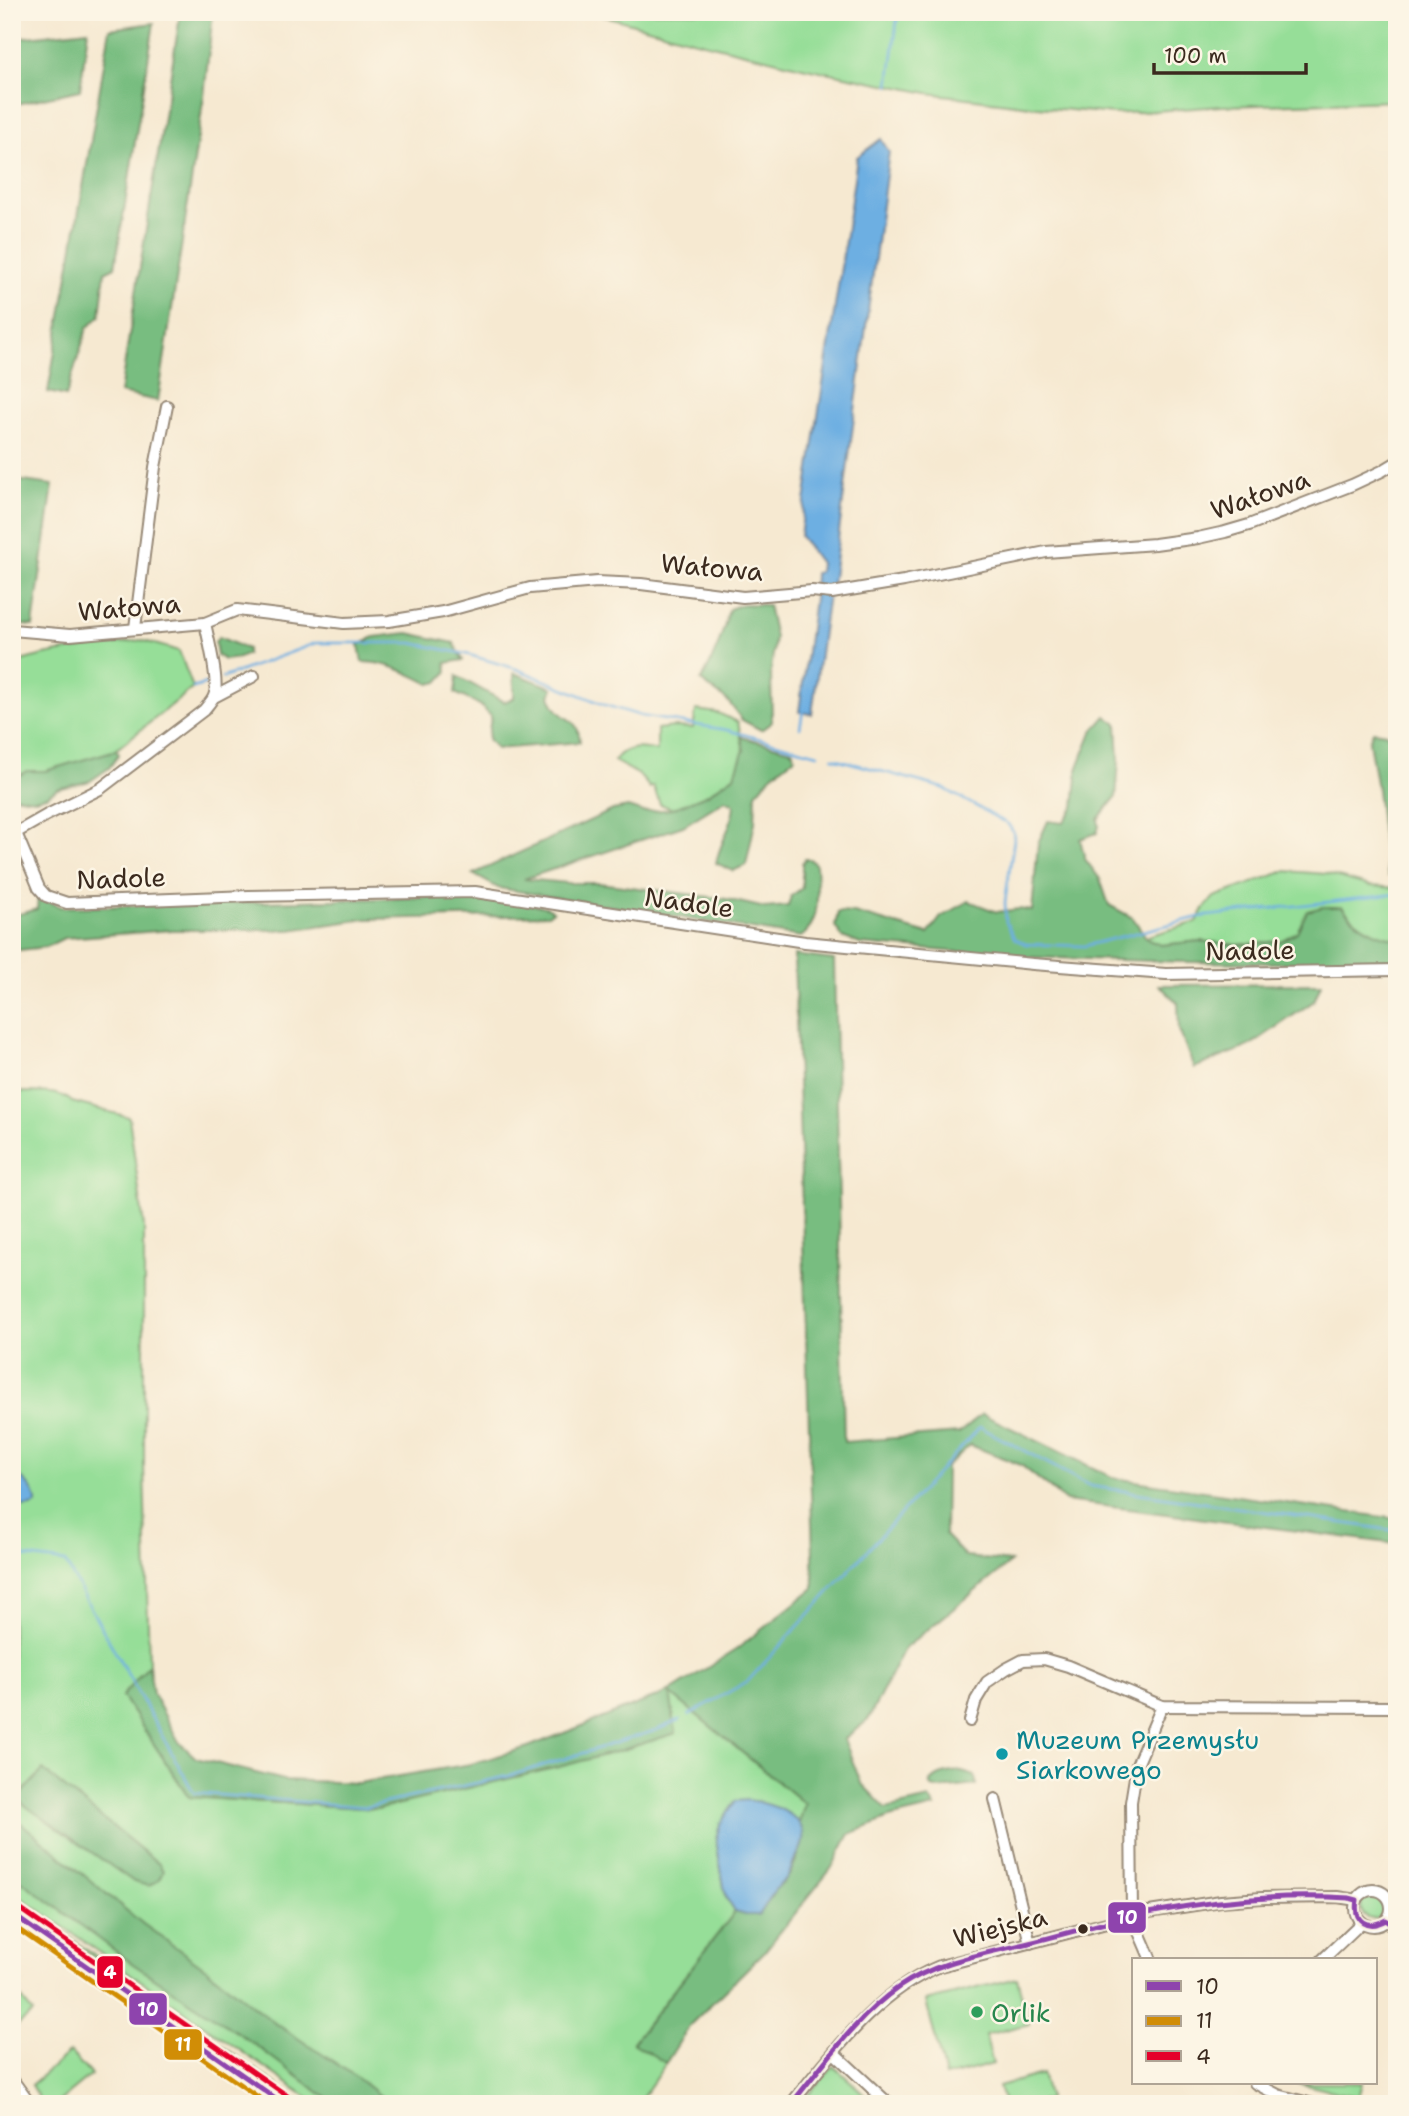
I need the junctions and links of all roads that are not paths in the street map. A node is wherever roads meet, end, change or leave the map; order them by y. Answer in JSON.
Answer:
{"nodes":[{"id":1,"x":167,"y":406,"type":"dead end"},
{"id":2,"x":1397,"y":462,"type":"edge"},
{"id":3,"x":205,"y":623,"type":"junction"},
{"id":4,"x":135,"y":628,"type":"junction"},
{"id":5,"x":12,"y":630,"type":"edge"},
{"id":6,"x":254,"y":676,"type":"dead end"},
{"id":7,"x":214,"y":697,"type":"junction"},
{"id":8,"x":14,"y":834,"type":"edge"},
{"id":9,"x":1397,"y":970,"type":"edge"},
{"id":10,"x":1162,"y":1706,"type":"junction"},
{"id":11,"x":1397,"y":1707,"type":"edge"},
{"id":12,"x":970,"y":1721,"type":"dead end"},
{"id":13,"x":995,"y":1799,"type":"dead end"},
{"id":14,"x":1357,"y":1900,"type":"junction"},
{"id":15,"x":12,"y":1914,"type":"edge"},
{"id":16,"x":1132,"y":1916,"type":"junction"},
{"id":17,"x":1387,"y":1918,"type":"junction"},
{"id":18,"x":1362,"y":1922,"type":"junction"},
{"id":19,"x":1397,"y":1928,"type":"edge"},
{"id":20,"x":1030,"y":1943,"type":"junction"},
{"id":21,"x":1150,"y":1958,"type":"edge"},
{"id":22,"x":1324,"y":1958,"type":"edge"},
{"id":23,"x":834,"y":2053,"type":"junction"},
{"id":24,"x":12,"y":2079,"type":"edge"},
{"id":25,"x":1257,"y":2084,"type":"edge"},
{"id":26,"x":281,"y":2102,"type":"edge"},
{"id":27,"x":30,"y":2104,"type":"edge"},
{"id":28,"x":791,"y":2104,"type":"edge"},
{"id":29,"x":889,"y":2104,"type":"edge"},
{"id":30,"x":1313,"y":2104,"type":"edge"}],
"edges":[{"from":1,"to":4,"type":"street"},
{"from":2,"to":3,"type":"street","name":"Wałowa"},
{"from":3,"to":4,"type":"street","name":"Wałowa"},
{"from":3,"to":7,"type":"street"},
{"from":4,"to":5,"type":"street","name":"Wałowa"},
{"from":6,"to":7,"type":"street","name":"Nadole"},
{"from":7,"to":8,"type":"street","name":"Nadole"},
{"from":8,"to":9,"type":"street","name":"Nadole"},
{"from":10,"to":11,"type":"street"},
{"from":10,"to":12,"type":"street"},
{"from":10,"to":16,"type":"street"},
{"from":13,"to":20,"type":"street"},
{"from":14,"to":16,"type":"street","name":"Wiejska"},
{"from":14,"to":17,"type":"street"},
{"from":14,"to":18,"type":"street"},
{"from":15,"to":26,"type":"street"},
{"from":16,"to":20,"type":"street","name":"Wiejska"},
{"from":16,"to":21,"type":"street"},
{"from":17,"to":18,"type":"street"},
{"from":17,"to":19,"type":"street"},
{"from":18,"to":22,"type":"street"},
{"from":20,"to":23,"type":"street","name":"Wiejska"},
{"from":23,"to":28,"type":"street","name":"Wiejska"},
{"from":23,"to":29,"type":"street"},
{"from":24,"to":27,"type":"street"},
{"from":25,"to":30,"type":"street"}]}
